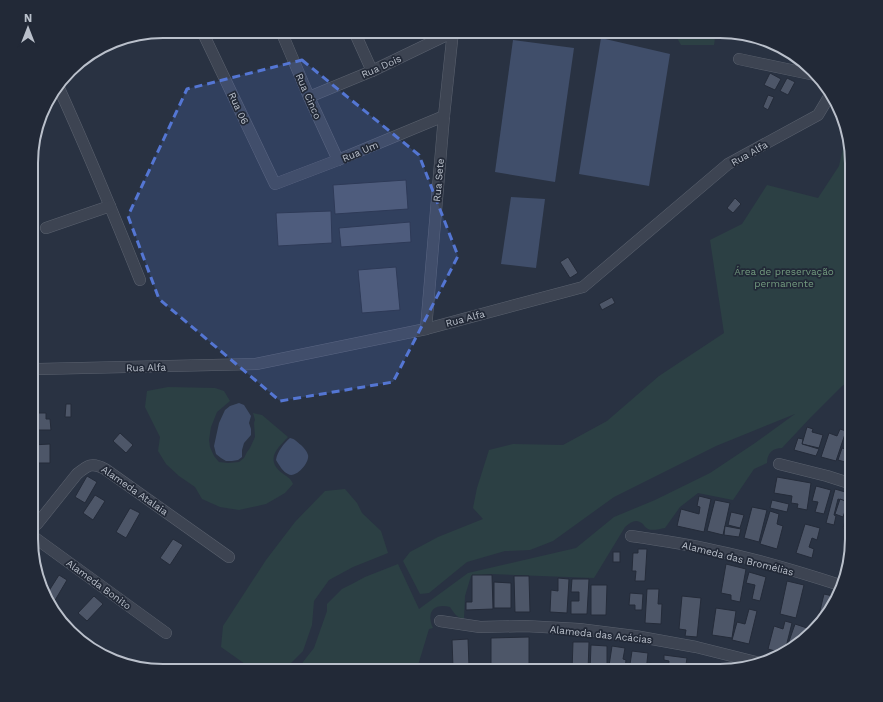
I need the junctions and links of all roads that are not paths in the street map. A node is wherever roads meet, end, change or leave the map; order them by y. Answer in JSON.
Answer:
{"nodes":[{"id":1,"x":205,"y":38,"type":"edge"},
{"id":2,"x":284,"y":38,"type":"edge"},
{"id":3,"x":357,"y":38,"type":"edge"},
{"id":4,"x":440,"y":38,"type":"edge"},
{"id":5,"x":452,"y":38,"type":"edge"},
{"id":6,"x":739,"y":58,"type":"dead end"},
{"id":7,"x":372,"y":70,"type":"junction"},
{"id":8,"x":806,"y":73,"type":"edge"},
{"id":9,"x":61,"y":92,"type":"edge"},
{"id":10,"x":309,"y":97,"type":"junction"},
{"id":11,"x":827,"y":100,"type":"edge"},
{"id":12,"x":444,"y":116,"type":"junction"},
{"id":13,"x":338,"y":160,"type":"junction"},
{"id":14,"x":275,"y":184,"type":"joint"},
{"id":15,"x":110,"y":206,"type":"junction"},
{"id":16,"x":46,"y":228,"type":"dead end"},
{"id":17,"x":140,"y":280,"type":"dead end"},
{"id":18,"x":426,"y":329,"type":"junction"},
{"id":19,"x":38,"y":369,"type":"edge"},
{"id":20,"x":779,"y":464,"type":"dead end"},
{"id":21,"x":845,"y":482,"type":"edge"},
{"id":22,"x":38,"y":523,"type":"edge"},
{"id":23,"x":631,"y":536,"type":"dead end"},
{"id":24,"x":38,"y":540,"type":"edge"},
{"id":25,"x":229,"y":557,"type":"dead end"},
{"id":26,"x":836,"y":584,"type":"edge"},
{"id":27,"x":440,"y":621,"type":"dead end"},
{"id":28,"x":166,"y":633,"type":"dead end"},
{"id":29,"x":750,"y":660,"type":"edge"}],
"edges":[{"from":1,"to":14,"type":"street","name":"Rua 06"},
{"from":2,"to":10,"type":"street","name":"Rua Cinco"},
{"from":3,"to":7,"type":"street"},
{"from":4,"to":7,"type":"street","name":"Rua Dois"},
{"from":5,"to":12,"type":"street","name":"Rua Sete"},
{"from":6,"to":8,"type":"street"},
{"from":7,"to":10,"type":"street","name":"Rua Dois"},
{"from":9,"to":15,"type":"street"},
{"from":10,"to":13,"type":"street","name":"Rua Cinco"},
{"from":11,"to":18,"type":"street","name":"Rua Alfa"},
{"from":12,"to":13,"type":"street","name":"Rua Um"},
{"from":12,"to":18,"type":"street","name":"Rua Sete"},
{"from":13,"to":14,"type":"street","name":"Rua Um"},
{"from":15,"to":16,"type":"street"},
{"from":15,"to":17,"type":"street"},
{"from":18,"to":19,"type":"street","name":"Rua Alfa"},
{"from":20,"to":21,"type":"street"},
{"from":22,"to":25,"type":"street","name":"Alameda Atalaia"},
{"from":23,"to":26,"type":"street","name":"Alameda das Bromélias"},
{"from":24,"to":28,"type":"street","name":"Alameda Bonito"},
{"from":27,"to":29,"type":"street","name":"Alameda das Acácias"}]}
